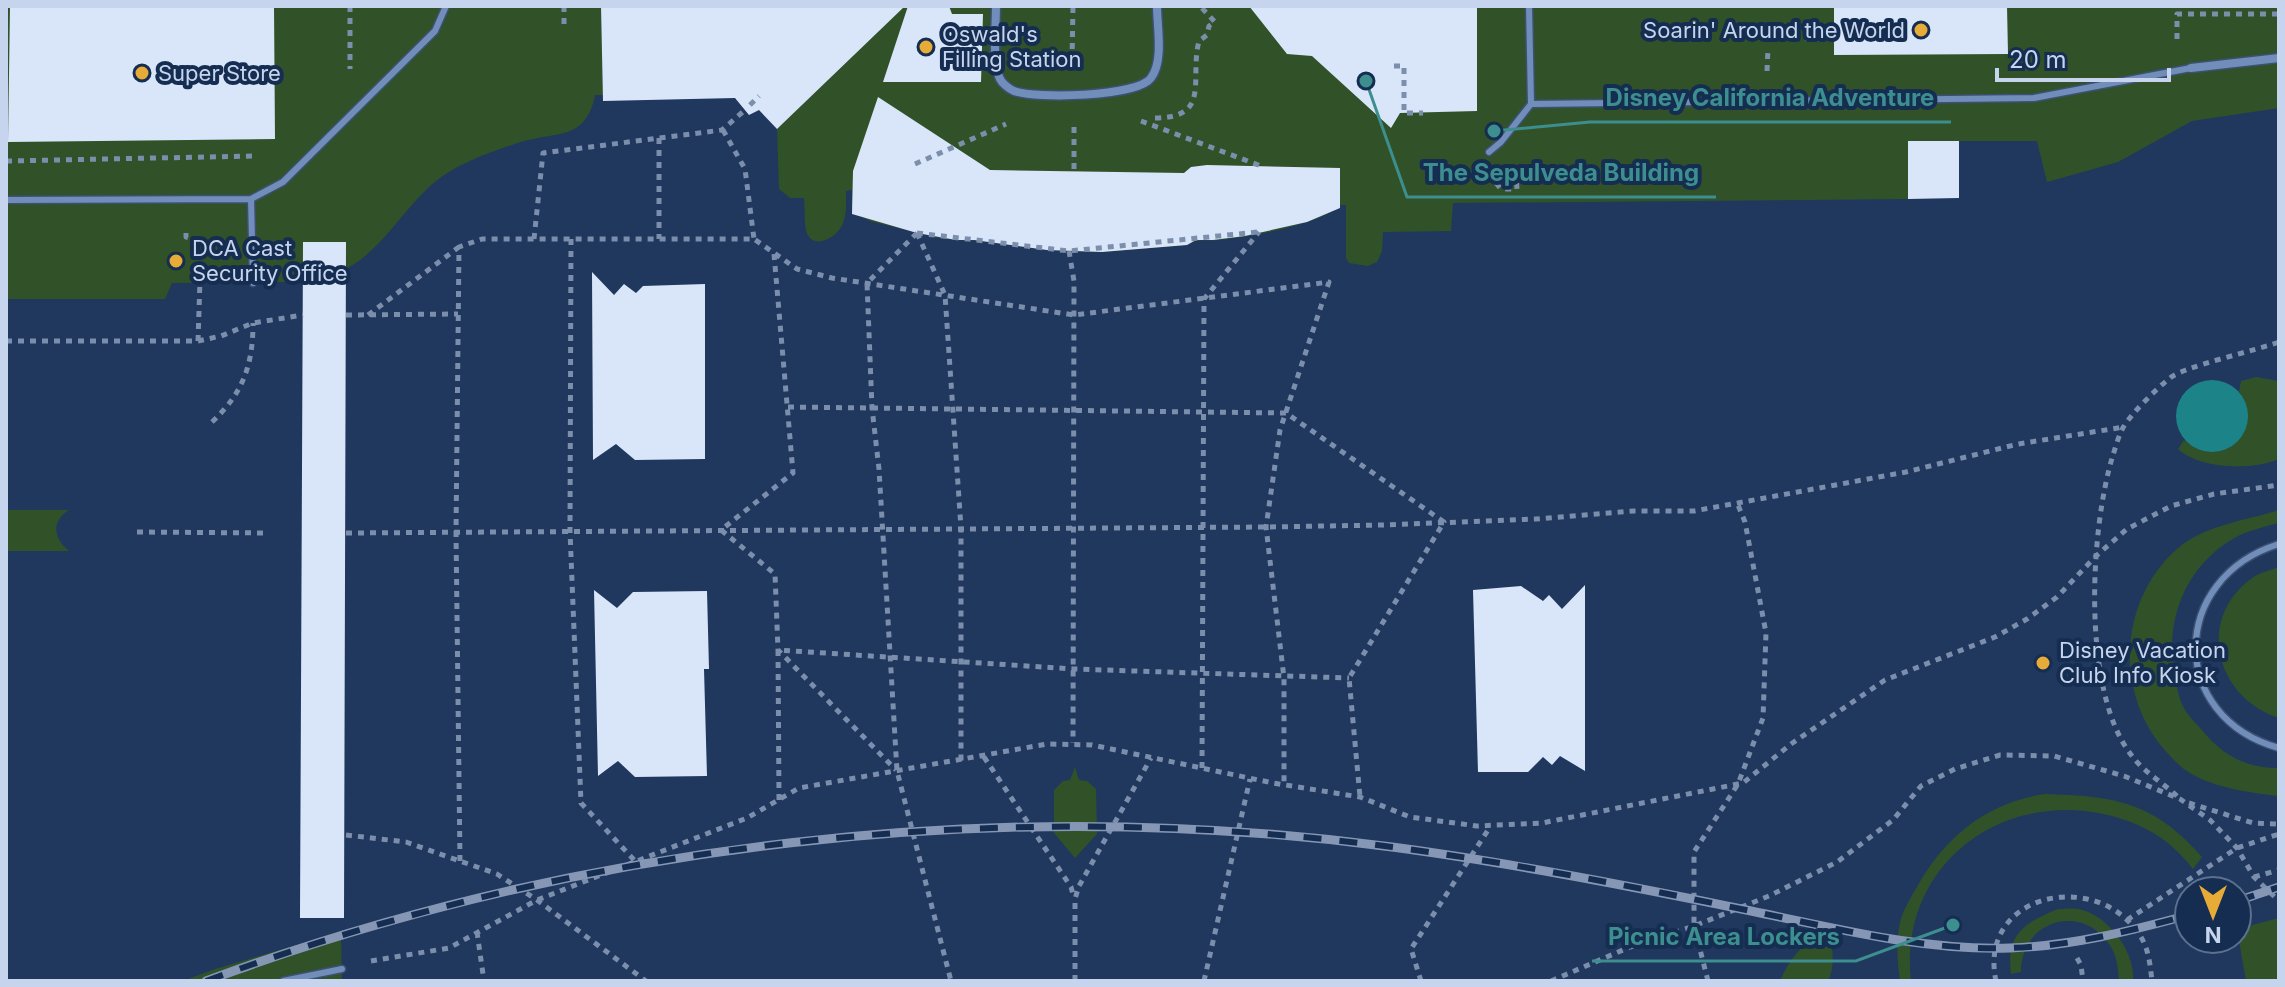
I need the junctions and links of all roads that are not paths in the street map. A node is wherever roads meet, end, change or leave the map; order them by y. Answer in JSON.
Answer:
{"nodes":[{"id":1,"x":446,"y":6,"type":"edge"},
{"id":2,"x":996,"y":6,"type":"edge"},
{"id":3,"x":1157,"y":6,"type":"edge"},
{"id":4,"x":1529,"y":6,"type":"edge"},
{"id":5,"x":2279,"y":58,"type":"edge"},
{"id":6,"x":2191,"y":68,"type":"joint"},
{"id":7,"x":1531,"y":104,"type":"junction"},
{"id":8,"x":1489,"y":152,"type":"dead end"},
{"id":9,"x":251,"y":199,"type":"junction"},
{"id":10,"x":6,"y":200,"type":"edge"},
{"id":11,"x":253,"y":283,"type":"road end"},
{"id":12,"x":2279,"y":544,"type":"edge"},
{"id":13,"x":2279,"y":748,"type":"edge"},
{"id":14,"x":342,"y":969,"type":"road end"},
{"id":15,"x":283,"y":981,"type":"edge"}],
"edges":[{"from":1,"to":9,"type":"lane"},
{"from":2,"to":3,"type":"street"},
{"from":4,"to":7,"type":"lane"},
{"from":5,"to":6,"type":"street"},
{"from":6,"to":7,"type":"lane"},
{"from":7,"to":8,"type":"lane"},
{"from":9,"to":10,"type":"lane"},
{"from":9,"to":11,"type":"lane"},
{"from":12,"to":13,"type":"lane"},
{"from":14,"to":15,"type":"lane"}]}
